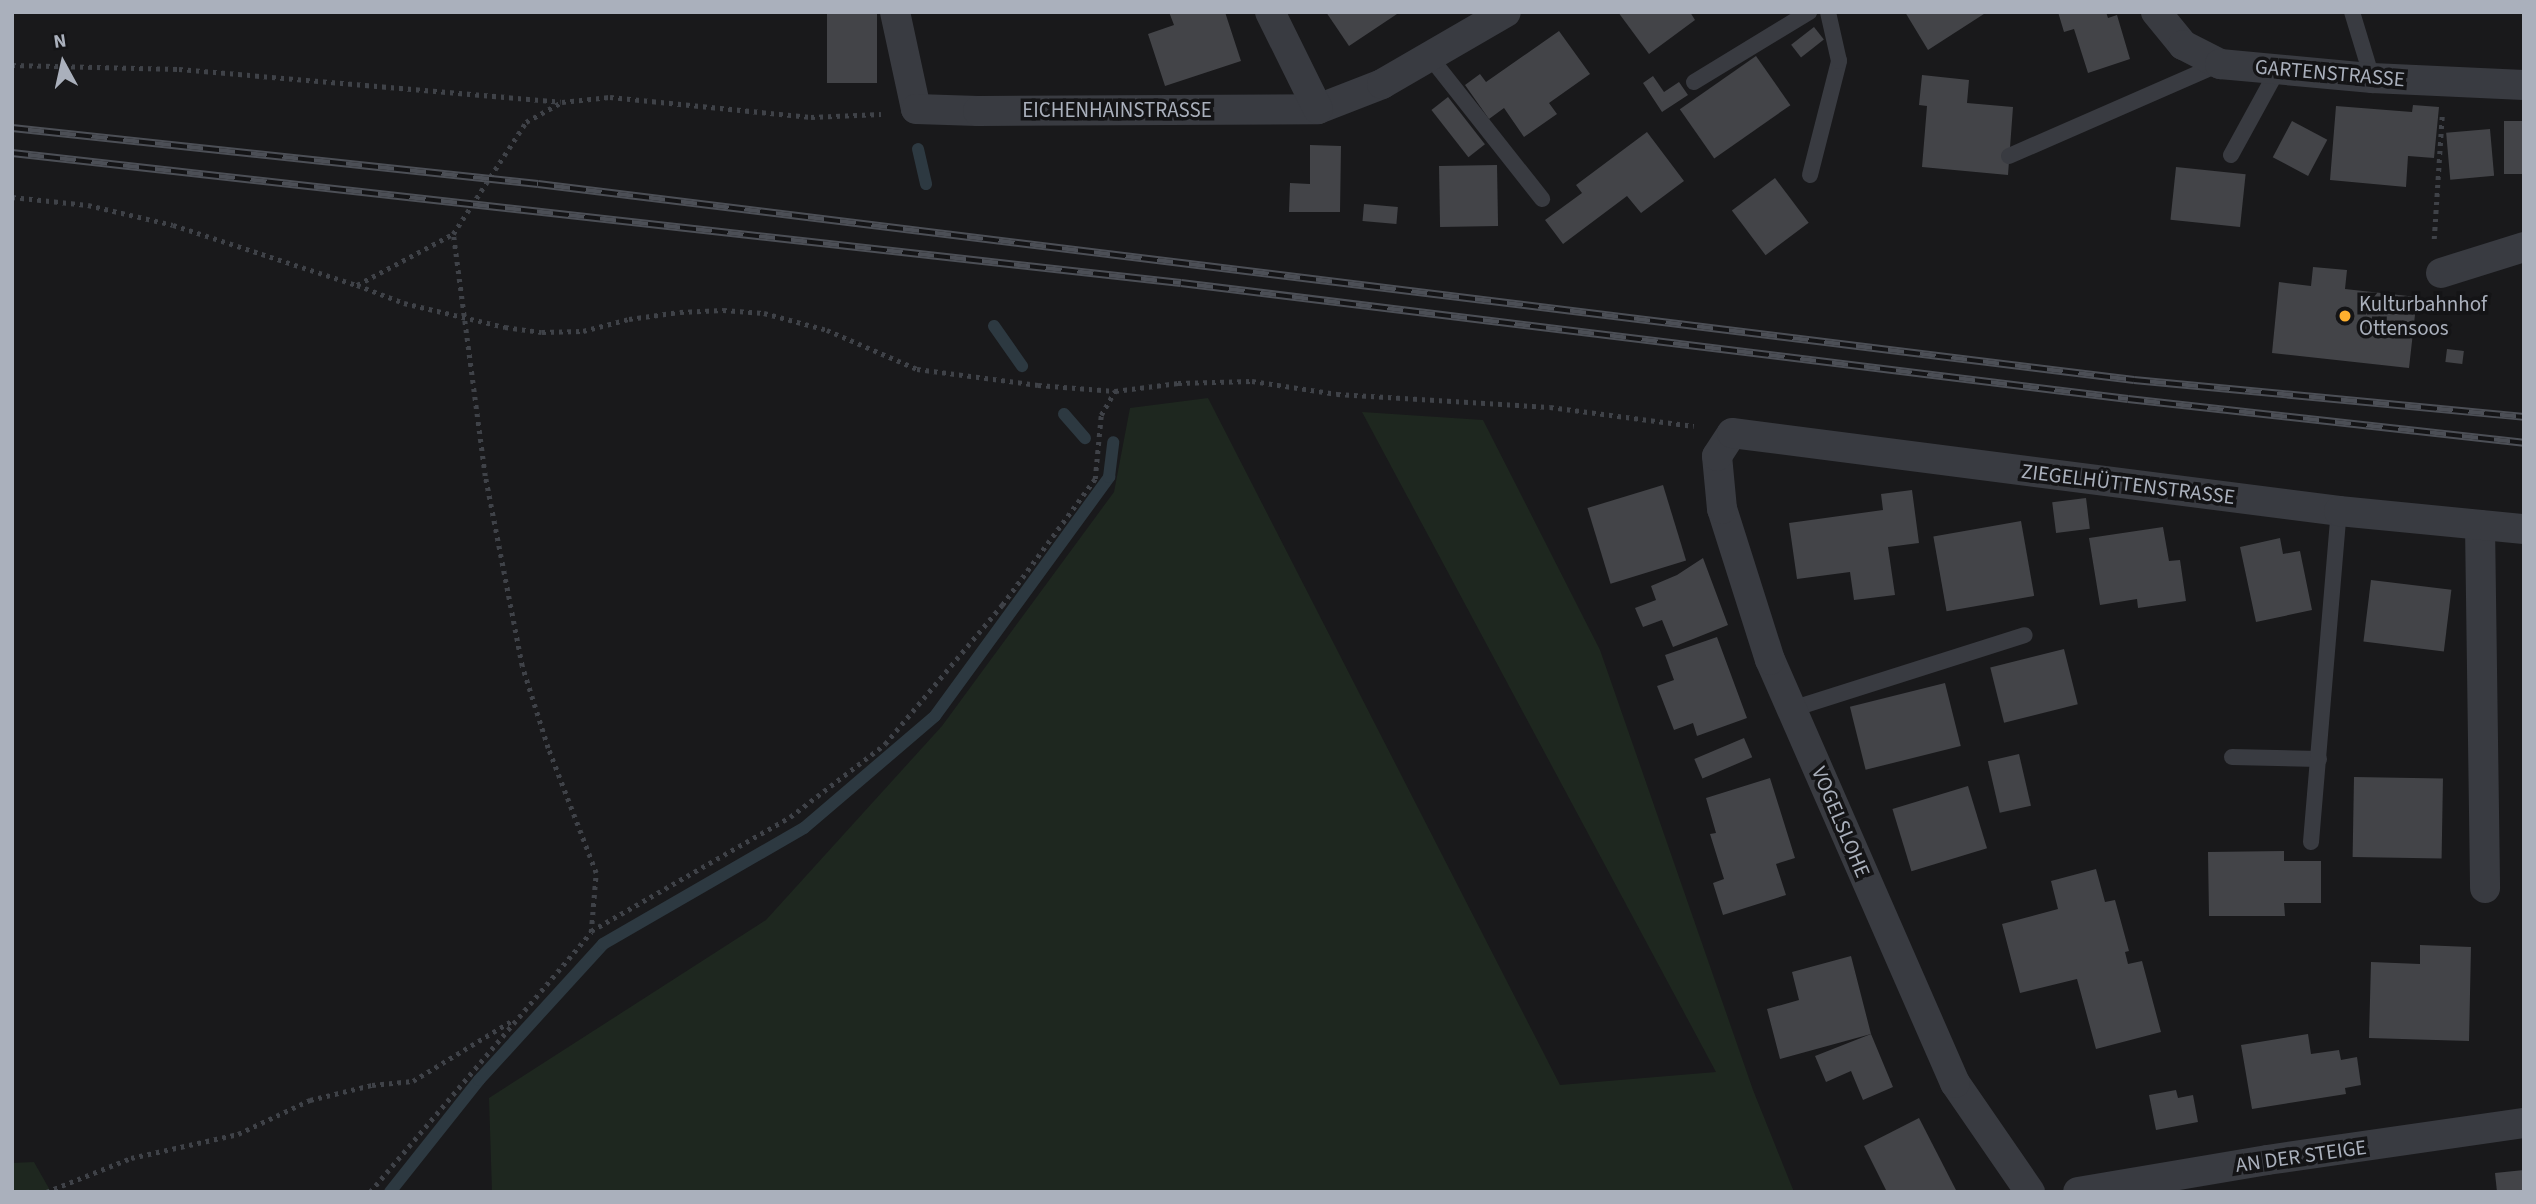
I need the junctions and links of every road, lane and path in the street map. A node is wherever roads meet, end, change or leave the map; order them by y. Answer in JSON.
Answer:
{"nodes":[{"id":1,"x":895,"y":12,"type":"edge"},
{"id":2,"x":1269,"y":12,"type":"edge"},
{"id":3,"x":1506,"y":12,"type":"edge"},
{"id":4,"x":1809,"y":12,"type":"edge"},
{"id":5,"x":1828,"y":12,"type":"edge"},
{"id":6,"x":2156,"y":12,"type":"edge"},
{"id":7,"x":2352,"y":12,"type":"edge"},
{"id":8,"x":1430,"y":57,"type":"junction"},
{"id":9,"x":2220,"y":64,"type":"junction"},
{"id":10,"x":12,"y":65,"type":"edge"},
{"id":11,"x":2278,"y":69,"type":"junction"},
{"id":12,"x":2372,"y":78,"type":"junction"},
{"id":13,"x":1694,"y":82,"type":"dead end"},
{"id":14,"x":2444,"y":82,"type":"junction"},
{"id":15,"x":2524,"y":85,"type":"edge"},
{"id":16,"x":562,"y":102,"type":"junction"},
{"id":17,"x":1318,"y":109,"type":"junction"},
{"id":18,"x":871,"y":116,"type":"dead end"},
{"id":19,"x":2231,"y":155,"type":"dead end"},
{"id":20,"x":2009,"y":156,"type":"dead end"},
{"id":21,"x":1810,"y":175,"type":"dead end"},
{"id":22,"x":12,"y":197,"type":"edge"},
{"id":23,"x":1542,"y":199,"type":"dead end"},
{"id":24,"x":453,"y":234,"type":"junction"},
{"id":25,"x":2524,"y":247,"type":"edge"},
{"id":26,"x":2441,"y":273,"type":"joint"},
{"id":27,"x":357,"y":285,"type":"junction"},
{"id":28,"x":461,"y":317,"type":"junction"},
{"id":29,"x":1115,"y":391,"type":"junction"},
{"id":30,"x":1664,"y":421,"type":"dead end"},
{"id":31,"x":1732,"y":433,"type":"joint"},
{"id":32,"x":2339,"y":511,"type":"junction"},
{"id":33,"x":2480,"y":525,"type":"junction"},
{"id":34,"x":2524,"y":529,"type":"edge"},
{"id":35,"x":2025,"y":635,"type":"dead end"},
{"id":36,"x":1792,"y":709,"type":"junction"},
{"id":37,"x":2232,"y":757,"type":"dead end"},
{"id":38,"x":2319,"y":759,"type":"junction"},
{"id":39,"x":2311,"y":842,"type":"dead end"},
{"id":40,"x":2485,"y":888,"type":"dead end"},
{"id":41,"x":591,"y":932,"type":"junction"},
{"id":42,"x":517,"y":1017,"type":"junction"},
{"id":43,"x":2524,"y":1123,"type":"edge"},
{"id":44,"x":46,"y":1192,"type":"edge"},
{"id":45,"x":370,"y":1192,"type":"edge"},
{"id":46,"x":2030,"y":1192,"type":"edge"},
{"id":47,"x":2078,"y":1192,"type":"edge"}],
"edges":[{"from":1,"to":17,"type":"street","name":"EICHENHAINSTRASSE"},
{"from":2,"to":17,"type":"street"},
{"from":3,"to":8,"type":"street","name":"EICHENHAINSTRASSE"},
{"from":4,"to":13,"type":"lane"},
{"from":5,"to":21,"type":"lane"},
{"from":6,"to":9,"type":"street","name":"GARTENSTRASSE"},
{"from":7,"to":12,"type":"lane"},
{"from":8,"to":17,"type":"street","name":"EICHENHAINSTRASSE"},
{"from":8,"to":23,"type":"lane"},
{"from":9,"to":11,"type":"street","name":"GARTENSTRASSE"},
{"from":9,"to":20,"type":"lane"},
{"from":10,"to":16,"type":"path"},
{"from":11,"to":12,"type":"street","name":"GARTENSTRASSE"},
{"from":11,"to":19,"type":"lane"},
{"from":12,"to":14,"type":"street","name":"GARTENSTRASSE"},
{"from":14,"to":15,"type":"street","name":"GARTENSTRASSE"},
{"from":14,"to":26,"type":"path"},
{"from":16,"to":18,"type":"path"},
{"from":16,"to":24,"type":"path"},
{"from":22,"to":27,"type":"path"},
{"from":24,"to":27,"type":"path"},
{"from":24,"to":28,"type":"path"},
{"from":25,"to":26,"type":"street"},
{"from":27,"to":28,"type":"path"},
{"from":28,"to":29,"type":"path"},
{"from":28,"to":41,"type":"path"},
{"from":29,"to":30,"type":"path"},
{"from":29,"to":41,"type":"path"},
{"from":31,"to":32,"type":"street","name":"ZIEGELHÜTTENSTRASSE"},
{"from":31,"to":36,"type":"street","name":"VOGELSLOHE"},
{"from":32,"to":33,"type":"street","name":"ZIEGELHÜTTENSTRASSE"},
{"from":32,"to":38,"type":"lane"},
{"from":33,"to":34,"type":"street","name":"ZIEGELHÜTTENSTRASSE"},
{"from":33,"to":40,"type":"street"},
{"from":35,"to":36,"type":"lane"},
{"from":36,"to":46,"type":"street","name":"VOGELSLOHE"},
{"from":37,"to":38,"type":"lane"},
{"from":38,"to":39,"type":"lane"},
{"from":41,"to":42,"type":"path"},
{"from":42,"to":44,"type":"path"},
{"from":42,"to":45,"type":"path"},
{"from":43,"to":47,"type":"street","name":"AN DER STEIGE"}]}
